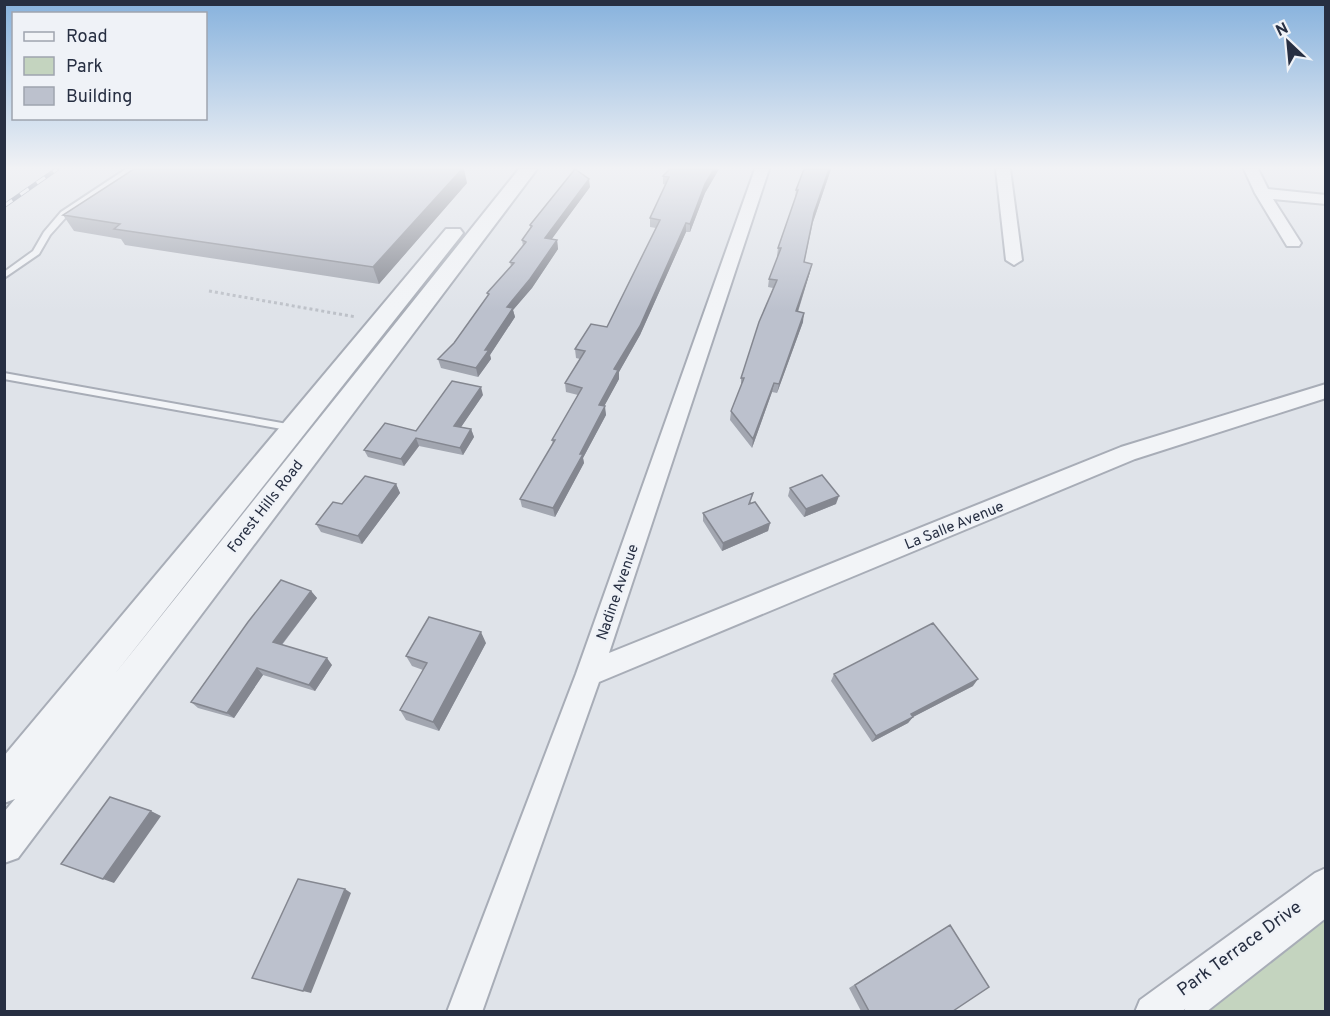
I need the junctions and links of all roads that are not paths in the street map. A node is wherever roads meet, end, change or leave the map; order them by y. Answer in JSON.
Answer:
{"nodes":[{"id":1,"x":62,"y":216,"type":"edge"},
{"id":2,"x":470,"y":216,"type":"edge"},
{"id":3,"x":488,"y":216,"type":"edge"},
{"id":4,"x":746,"y":216,"type":"edge"},
{"id":5,"x":1009,"y":216,"type":"edge"},
{"id":6,"x":1277,"y":216,"type":"edge"},
{"id":7,"x":1293,"y":243,"type":"dead end"},
{"id":8,"x":1014,"y":260,"type":"dead end"},
{"id":9,"x":4,"y":276,"type":"edge"},
{"id":10,"x":4,"y":376,"type":"edge"},
{"id":11,"x":1326,"y":391,"type":"edge"},
{"id":12,"x":308,"y":430,"type":"junction"},
{"id":13,"x":589,"y":674,"type":"junction"},
{"id":14,"x":4,"y":785,"type":"edge"},
{"id":15,"x":4,"y":844,"type":"edge"},
{"id":16,"x":1326,"y":884,"type":"edge"},
{"id":17,"x":1326,"y":908,"type":"edge"},
{"id":18,"x":464,"y":1011,"type":"edge"},
{"id":19,"x":1152,"y":1011,"type":"edge"},
{"id":20,"x":1191,"y":1011,"type":"edge"}],
"edges":[{"from":1,"to":9,"type":"lane"},
{"from":2,"to":12,"type":"street","name":"Forest Hills Road"},
{"from":3,"to":12,"type":"street","name":"Forest Hills Road"},
{"from":4,"to":13,"type":"street","name":"Nadine Avenue"},
{"from":5,"to":8,"type":"street"},
{"from":6,"to":7,"type":"street"},
{"from":10,"to":12,"type":"lane"},
{"from":11,"to":13,"type":"street","name":"La Salle Avenue"},
{"from":12,"to":14,"type":"street","name":"Forest Hills Road"},
{"from":12,"to":15,"type":"street","name":"Forest Hills Road"},
{"from":13,"to":18,"type":"street","name":"Nadine Avenue"},
{"from":16,"to":19,"type":"street","name":"Park Terrace Drive"},
{"from":17,"to":20,"type":"lane"}]}
